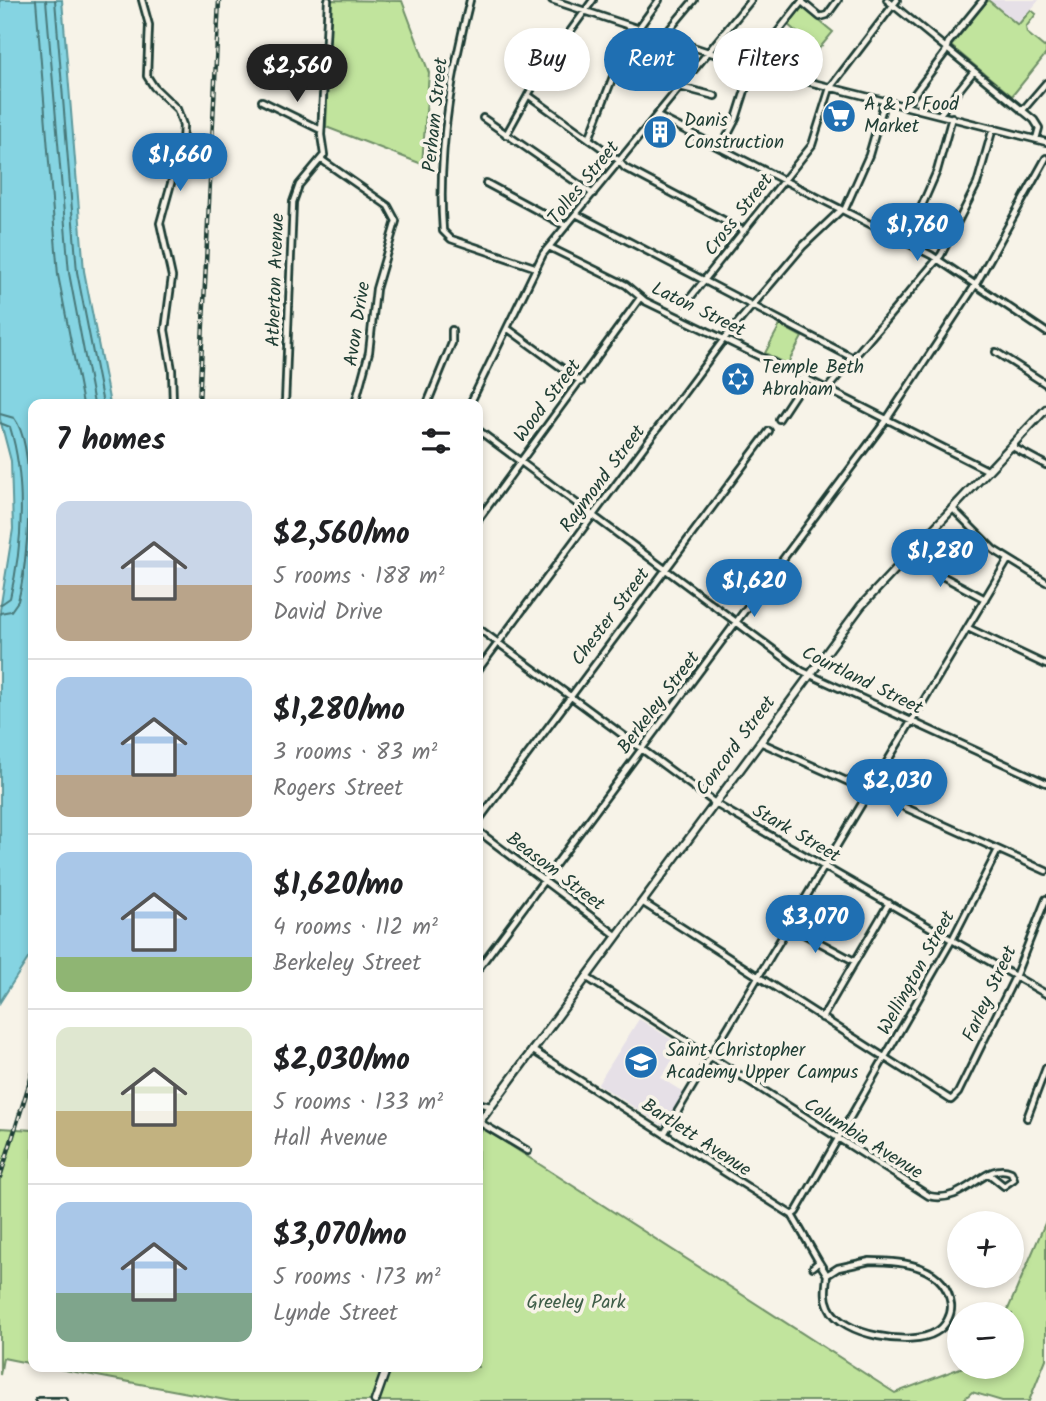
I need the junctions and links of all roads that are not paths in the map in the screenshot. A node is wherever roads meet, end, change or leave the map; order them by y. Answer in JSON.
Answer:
{"nodes":[{"id":1,"x":142,"y":0,"type":"edge"},
{"id":2,"x":328,"y":0,"type":"edge"},
{"id":3,"x":470,"y":0,"type":"edge"},
{"id":4,"x":552,"y":0,"type":"edge"},
{"id":5,"x":593,"y":0,"type":"edge"},
{"id":6,"x":659,"y":0,"type":"edge"},
{"id":7,"x":694,"y":0,"type":"edge"},
{"id":8,"x":751,"y":0,"type":"edge"},
{"id":9,"x":838,"y":0,"type":"edge"},
{"id":10,"x":887,"y":0,"type":"edge"},
{"id":11,"x":983,"y":0,"type":"edge"},
{"id":12,"x":803,"y":1,"type":"edge"},
{"id":13,"x":895,"y":2,"type":"edge"},
{"id":14,"x":586,"y":10,"type":"junction"},
{"id":15,"x":635,"y":28,"type":"joint"},
{"id":16,"x":671,"y":28,"type":"edge"},
{"id":17,"x":782,"y":28,"type":"edge"},
{"id":18,"x":946,"y":48,"type":"junction"},
{"id":19,"x":699,"y":50,"type":"edge"},
{"id":20,"x":708,"y":53,"type":"junction"},
{"id":21,"x":713,"y":54,"type":"edge"},
{"id":22,"x":699,"y":64,"type":"edge"},
{"id":23,"x":974,"y":71,"type":"junction"},
{"id":24,"x":1046,"y":83,"type":"edge"},
{"id":25,"x":823,"y":86,"type":"edge"},
{"id":26,"x":830,"y":88,"type":"junction"},
{"id":27,"x":609,"y":91,"type":"edge"},
{"id":28,"x":677,"y":91,"type":"edge"},
{"id":29,"x":696,"y":91,"type":"edge"},
{"id":30,"x":744,"y":91,"type":"edge"},
{"id":31,"x":528,"y":95,"type":"junction"},
{"id":32,"x":715,"y":96,"type":"dead end"},
{"id":33,"x":884,"y":100,"type":"junction"},
{"id":34,"x":262,"y":101,"type":"dead end"},
{"id":35,"x":906,"y":105,"type":"junction"},
{"id":36,"x":1022,"y":111,"type":"junction"},
{"id":37,"x":940,"y":114,"type":"junction"},
{"id":38,"x":657,"y":116,"type":"junction"},
{"id":39,"x":952,"y":117,"type":"junction"},
{"id":40,"x":483,"y":118,"type":"dead end"},
{"id":41,"x":993,"y":128,"type":"junction"},
{"id":42,"x":321,"y":130,"type":"junction"},
{"id":43,"x":506,"y":135,"type":"junction"},
{"id":44,"x":589,"y":139,"type":"junction"},
{"id":45,"x":1037,"y":139,"type":"junction"},
{"id":46,"x":1046,"y":142,"type":"edge"},
{"id":47,"x":721,"y":148,"type":"junction"},
{"id":48,"x":1046,"y":159,"type":"edge"},
{"id":49,"x":322,"y":160,"type":"junction"},
{"id":50,"x":619,"y":162,"type":"junction"},
{"id":51,"x":783,"y":181,"type":"junction"},
{"id":52,"x":486,"y":183,"type":"dead end"},
{"id":53,"x":593,"y":194,"type":"junction"},
{"id":54,"x":843,"y":210,"type":"junction"},
{"id":55,"x":576,"y":214,"type":"junction"},
{"id":56,"x":566,"y":226,"type":"junction"},
{"id":57,"x":744,"y":231,"type":"junction"},
{"id":58,"x":906,"y":242,"type":"junction"},
{"id":59,"x":549,"y":247,"type":"junction"},
{"id":60,"x":938,"y":258,"type":"junction"},
{"id":61,"x":534,"y":267,"type":"junction"},
{"id":62,"x":705,"y":281,"type":"junction"},
{"id":63,"x":976,"y":284,"type":"junction"},
{"id":64,"x":640,"y":298,"type":"junction"},
{"id":65,"x":686,"y":303,"type":"dead end"},
{"id":66,"x":753,"y":306,"type":"junction"},
{"id":67,"x":506,"y":328,"type":"junction"},
{"id":68,"x":452,"y":330,"type":"dead end"},
{"id":69,"x":1046,"y":332,"type":"edge"},
{"id":70,"x":724,"y":339,"type":"junction"},
{"id":71,"x":996,"y":352,"type":"dead end"},
{"id":72,"x":853,"y":358,"type":"junction"},
{"id":73,"x":806,"y":378,"type":"junction"},
{"id":74,"x":581,"y":382,"type":"junction"},
{"id":75,"x":1046,"y":384,"type":"edge"},
{"id":76,"x":827,"y":389,"type":"junction"},
{"id":77,"x":173,"y":399,"type":"edge"},
{"id":78,"x":285,"y":399,"type":"edge"},
{"id":79,"x":356,"y":399,"type":"edge"},
{"id":80,"x":429,"y":399,"type":"edge"},
{"id":81,"x":472,"y":399,"type":"edge"},
{"id":82,"x":1046,"y":409,"type":"edge"},
{"id":83,"x":887,"y":418,"type":"junction"},
{"id":84,"x":779,"y":419,"type":"dead end"},
{"id":85,"x":769,"y":431,"type":"dead end"},
{"id":86,"x":483,"y":434,"type":"edge"},
{"id":87,"x":1011,"y":446,"type":"junction"},
{"id":88,"x":520,"y":462,"type":"junction"},
{"id":89,"x":1046,"y":465,"type":"edge"},
{"id":90,"x":987,"y":470,"type":"junction"},
{"id":91,"x":951,"y":508,"type":"junction"},
{"id":92,"x":483,"y":513,"type":"edge"},
{"id":93,"x":593,"y":516,"type":"junction"},
{"id":94,"x":906,"y":556,"type":"junction"},
{"id":95,"x":1009,"y":560,"type":"junction"},
{"id":96,"x":665,"y":569,"type":"junction"},
{"id":97,"x":1046,"y":582,"type":"edge"},
{"id":98,"x":985,"y":599,"type":"junction"},
{"id":99,"x":737,"y":622,"type":"junction"},
{"id":100,"x":968,"y":628,"type":"junction"},
{"id":101,"x":483,"y":632,"type":"edge"},
{"id":102,"x":498,"y":643,"type":"junction"},
{"id":103,"x":483,"y":663,"type":"edge"},
{"id":104,"x":1046,"y":665,"type":"edge"},
{"id":105,"x":809,"y":674,"type":"junction"},
{"id":106,"x":570,"y":696,"type":"junction"},
{"id":107,"x":912,"y":722,"type":"junction"},
{"id":108,"x":759,"y":741,"type":"junction"},
{"id":109,"x":642,"y":750,"type":"junction"},
{"id":110,"x":1046,"y":783,"type":"edge"},
{"id":111,"x":869,"y":793,"type":"junction"},
{"id":112,"x":714,"y":803,"type":"junction"},
{"id":113,"x":483,"y":814,"type":"edge"},
{"id":114,"x":483,"y":835,"type":"edge"},
{"id":115,"x":998,"y":850,"type":"junction"},
{"id":116,"x":824,"y":867,"type":"junction"},
{"id":117,"x":1046,"y":871,"type":"edge"},
{"id":118,"x":545,"y":881,"type":"junction"},
{"id":119,"x":1046,"y":899,"type":"edge"},
{"id":120,"x":641,"y":901,"type":"junction"},
{"id":121,"x":889,"y":903,"type":"junction"},
{"id":122,"x":789,"y":926,"type":"junction"},
{"id":123,"x":616,"y":935,"type":"junction"},
{"id":124,"x":952,"y":940,"type":"junction"},
{"id":125,"x":854,"y":961,"type":"junction"},
{"id":126,"x":483,"y":962,"type":"edge"},
{"id":127,"x":585,"y":976,"type":"junction"},
{"id":128,"x":1015,"y":977,"type":"junction"},
{"id":129,"x":758,"y":978,"type":"junction"},
{"id":130,"x":1046,"y":994,"type":"edge"},
{"id":131,"x":822,"y":1018,"type":"junction"},
{"id":132,"x":532,"y":1049,"type":"junction"},
{"id":133,"x":711,"y":1056,"type":"junction"},
{"id":134,"x":885,"y":1059,"type":"junction"},
{"id":135,"x":1046,"y":1068,"type":"edge"},
{"id":136,"x":1043,"y":1084,"type":"edge"},
{"id":137,"x":483,"y":1104,"type":"edge"},
{"id":138,"x":489,"y":1106,"type":"junction"},
{"id":139,"x":483,"y":1116,"type":"edge"},
{"id":140,"x":1027,"y":1118,"type":"dead end"},
{"id":141,"x":483,"y":1125,"type":"edge"},
{"id":142,"x":664,"y":1134,"type":"junction"},
{"id":143,"x":837,"y":1140,"type":"junction"},
{"id":144,"x":528,"y":1151,"type":"dead end"},
{"id":145,"x":989,"y":1174,"type":"junction"},
{"id":146,"x":792,"y":1215,"type":"junction"},
{"id":147,"x":820,"y":1262,"type":"junction"},
{"id":148,"x":813,"y":1267,"type":"dead end"},
{"id":149,"x":827,"y":1275,"type":"junction"},
{"id":150,"x":385,"y":1372,"type":"edge"},
{"id":151,"x":39,"y":1401,"type":"edge"},
{"id":152,"x":64,"y":1401,"type":"edge"},
{"id":153,"x":375,"y":1401,"type":"edge"}],
"edges":[{"from":1,"to":77,"type":"street"},
{"from":2,"to":42,"type":"street"},
{"from":3,"to":61,"type":"street","name":"Perham Street"},
{"from":4,"to":14,"type":"street"},
{"from":5,"to":14,"type":"street"},
{"from":6,"to":15,"type":"street"},
{"from":7,"to":16,"type":"street"},
{"from":8,"to":20,"type":"street","name":"Tolles Street"},
{"from":9,"to":12,"type":"street"},
{"from":10,"to":13,"type":"street"},
{"from":11,"to":18,"type":"street"},
{"from":12,"to":17,"type":"street"},
{"from":13,"to":18,"type":"street"},
{"from":13,"to":26,"type":"street","name":"Cross Street"},
{"from":14,"to":15,"type":"street"},
{"from":14,"to":31,"type":"street"},
{"from":18,"to":23,"type":"street"},
{"from":18,"to":35,"type":"street"},
{"from":19,"to":20,"type":"street"},
{"from":20,"to":21,"type":"street"},
{"from":20,"to":22,"type":"street","name":"Tolles Street"},
{"from":23,"to":36,"type":"street"},
{"from":23,"to":37,"type":"street"},
{"from":24,"to":36,"type":"street"},
{"from":25,"to":26,"type":"street"},
{"from":26,"to":33,"type":"street"},
{"from":26,"to":51,"type":"street","name":"Cross Street"},
{"from":27,"to":44,"type":"street"},
{"from":28,"to":38,"type":"street","name":"Tolles Street"},
{"from":29,"to":32,"type":"street"},
{"from":30,"to":47,"type":"street"},
{"from":31,"to":43,"type":"street"},
{"from":31,"to":44,"type":"street"},
{"from":33,"to":35,"type":"street"},
{"from":33,"to":54,"type":"street"},
{"from":34,"to":42,"type":"street"},
{"from":35,"to":37,"type":"street"},
{"from":36,"to":45,"type":"street"},
{"from":37,"to":39,"type":"street"},
{"from":38,"to":47,"type":"street"},
{"from":38,"to":50,"type":"street","name":"Tolles Street"},
{"from":39,"to":41,"type":"street"},
{"from":39,"to":58,"type":"street"},
{"from":40,"to":43,"type":"street"},
{"from":41,"to":45,"type":"street"},
{"from":41,"to":60,"type":"street"},
{"from":42,"to":49,"type":"street"},
{"from":43,"to":53,"type":"street"},
{"from":44,"to":50,"type":"street"},
{"from":45,"to":46,"type":"street"},
{"from":47,"to":51,"type":"street"},
{"from":48,"to":63,"type":"street","name":"Berkeley Street"},
{"from":49,"to":78,"type":"street","name":"Atherton Avenue"},
{"from":49,"to":79,"type":"street","name":"Avon Drive"},
{"from":50,"to":53,"type":"street","name":"Tolles Street"},
{"from":50,"to":57,"type":"street"},
{"from":51,"to":54,"type":"street"},
{"from":51,"to":57,"type":"street","name":"Cross Street"},
{"from":52,"to":56,"type":"street"},
{"from":53,"to":55,"type":"street","name":"Tolles Street"},
{"from":54,"to":58,"type":"street"},
{"from":54,"to":66,"type":"street","name":"Raymond Street"},
{"from":55,"to":56,"type":"street","name":"Tolles Street"},
{"from":55,"to":62,"type":"street"},
{"from":56,"to":59,"type":"street","name":"Tolles Street"},
{"from":57,"to":62,"type":"street","name":"Cross Street"},
{"from":58,"to":60,"type":"street"},
{"from":59,"to":61,"type":"street","name":"Tolles Street"},
{"from":59,"to":64,"type":"street","name":"Laton Street"},
{"from":60,"to":63,"type":"street"},
{"from":60,"to":72,"type":"street"},
{"from":61,"to":67,"type":"street","name":"Tolles Street"},
{"from":62,"to":65,"type":"street","name":"Cross Street"},
{"from":62,"to":66,"type":"street"},
{"from":63,"to":69,"type":"street"},
{"from":63,"to":83,"type":"street","name":"Berkeley Street"},
{"from":64,"to":70,"type":"street","name":"Laton Street"},
{"from":64,"to":74,"type":"street","name":"Wood Street"},
{"from":66,"to":70,"type":"street","name":"Raymond Street"},
{"from":66,"to":72,"type":"street"},
{"from":67,"to":74,"type":"street"},
{"from":67,"to":81,"type":"street","name":"Tolles Street"},
{"from":68,"to":80,"type":"street"},
{"from":70,"to":73,"type":"street","name":"Laton Street"},
{"from":70,"to":93,"type":"street","name":"Raymond Street"},
{"from":71,"to":75,"type":"street"},
{"from":72,"to":76,"type":"street"},
{"from":73,"to":76,"type":"street","name":"Laton Street"},
{"from":73,"to":84,"type":"street"},
{"from":74,"to":88,"type":"street","name":"Wood Street"},
{"from":76,"to":83,"type":"street","name":"Laton Street"},
{"from":82,"to":87,"type":"main road","name":"Concord Street"},
{"from":83,"to":90,"type":"street","name":"Laton Street"},
{"from":83,"to":99,"type":"street","name":"Berkeley Street"},
{"from":85,"to":96,"type":"street","name":"Chester Street"},
{"from":86,"to":88,"type":"street","name":"Courtland Street"},
{"from":87,"to":89,"type":"street"},
{"from":87,"to":90,"type":"main road","name":"Concord Street"},
{"from":88,"to":92,"type":"street","name":"Wood Street"},
{"from":88,"to":93,"type":"street","name":"Courtland Street"},
{"from":90,"to":91,"type":"main road","name":"Concord Street"},
{"from":91,"to":94,"type":"main road","name":"Concord Street"},
{"from":91,"to":95,"type":"street"},
{"from":93,"to":96,"type":"street","name":"Courtland Street"},
{"from":93,"to":102,"type":"street","name":"Raymond Street"},
{"from":94,"to":98,"type":"street"},
{"from":94,"to":105,"type":"main road","name":"Concord Street"},
{"from":95,"to":97,"type":"street"},
{"from":95,"to":98,"type":"street"},
{"from":96,"to":99,"type":"street","name":"Courtland Street"},
{"from":96,"to":106,"type":"street","name":"Chester Street"},
{"from":98,"to":100,"type":"street"},
{"from":99,"to":105,"type":"street","name":"Courtland Street"},
{"from":99,"to":109,"type":"street","name":"Berkeley Street"},
{"from":100,"to":104,"type":"street"},
{"from":100,"to":107,"type":"street"},
{"from":101,"to":102,"type":"street","name":"Stark Street"},
{"from":102,"to":103,"type":"street","name":"Raymond Street"},
{"from":102,"to":106,"type":"street","name":"Stark Street"},
{"from":105,"to":107,"type":"street","name":"Courtland Street"},
{"from":105,"to":108,"type":"main road","name":"Concord Street"},
{"from":106,"to":109,"type":"street","name":"Stark Street"},
{"from":106,"to":113,"type":"street","name":"Chester Street"},
{"from":107,"to":110,"type":"street","name":"Courtland Street"},
{"from":107,"to":111,"type":"street"},
{"from":108,"to":111,"type":"street"},
{"from":108,"to":112,"type":"main road","name":"Concord Street"},
{"from":109,"to":112,"type":"street","name":"Stark Street"},
{"from":109,"to":118,"type":"street","name":"Berkeley Street"},
{"from":111,"to":115,"type":"street"},
{"from":111,"to":116,"type":"street"},
{"from":112,"to":116,"type":"street","name":"Stark Street"},
{"from":112,"to":120,"type":"main road","name":"Concord Street"},
{"from":114,"to":118,"type":"street","name":"Beasom Street"},
{"from":115,"to":117,"type":"street"},
{"from":115,"to":124,"type":"street","name":"Wellington Street"},
{"from":116,"to":121,"type":"street","name":"Stark Street"},
{"from":116,"to":122,"type":"street"},
{"from":118,"to":123,"type":"street","name":"Beasom Street"},
{"from":118,"to":126,"type":"street","name":"Berkeley Street"},
{"from":119,"to":128,"type":"street","name":"Farley Street"},
{"from":120,"to":123,"type":"main road","name":"Concord Street"},
{"from":120,"to":129,"type":"street"},
{"from":121,"to":124,"type":"street","name":"Stark Street"},
{"from":121,"to":125,"type":"street"},
{"from":122,"to":125,"type":"street"},
{"from":122,"to":129,"type":"street"},
{"from":123,"to":127,"type":"main road","name":"Concord Street"},
{"from":124,"to":128,"type":"street","name":"Stark Street"},
{"from":124,"to":134,"type":"street","name":"Wellington Street"},
{"from":125,"to":131,"type":"street"},
{"from":127,"to":132,"type":"main road","name":"Concord Street"},
{"from":127,"to":133,"type":"street","name":"Columbia Avenue"},
{"from":128,"to":130,"type":"street","name":"Stark Street"},
{"from":128,"to":134,"type":"street","name":"Farley Street"},
{"from":129,"to":131,"type":"street"},
{"from":129,"to":133,"type":"street"},
{"from":131,"to":134,"type":"street"},
{"from":132,"to":138,"type":"main road","name":"Concord Street"},
{"from":132,"to":142,"type":"street","name":"Bartlett Avenue"},
{"from":133,"to":142,"type":"street"},
{"from":133,"to":143,"type":"street","name":"Columbia Avenue"},
{"from":134,"to":143,"type":"street","name":"Wellington Street"},
{"from":135,"to":136,"type":"street"},
{"from":136,"to":140,"type":"street"},
{"from":137,"to":138,"type":"street"},
{"from":138,"to":139,"type":"main road","name":"Concord Street"},
{"from":141,"to":144,"type":"street"},
{"from":142,"to":146,"type":"street","name":"Bartlett Avenue"},
{"from":143,"to":145,"type":"street","name":"Columbia Avenue"},
{"from":143,"to":146,"type":"street","name":"Wellington Street"},
{"from":145,"to":145,"type":"street"},
{"from":146,"to":147,"type":"street","name":"Bartlett Avenue"},
{"from":147,"to":148,"type":"street"},
{"from":147,"to":149,"type":"street","name":"Bartlett Avenue"},
{"from":149,"to":149,"type":"street"},
{"from":150,"to":153,"type":"main road"},
{"from":151,"to":152,"type":"street"}]}
